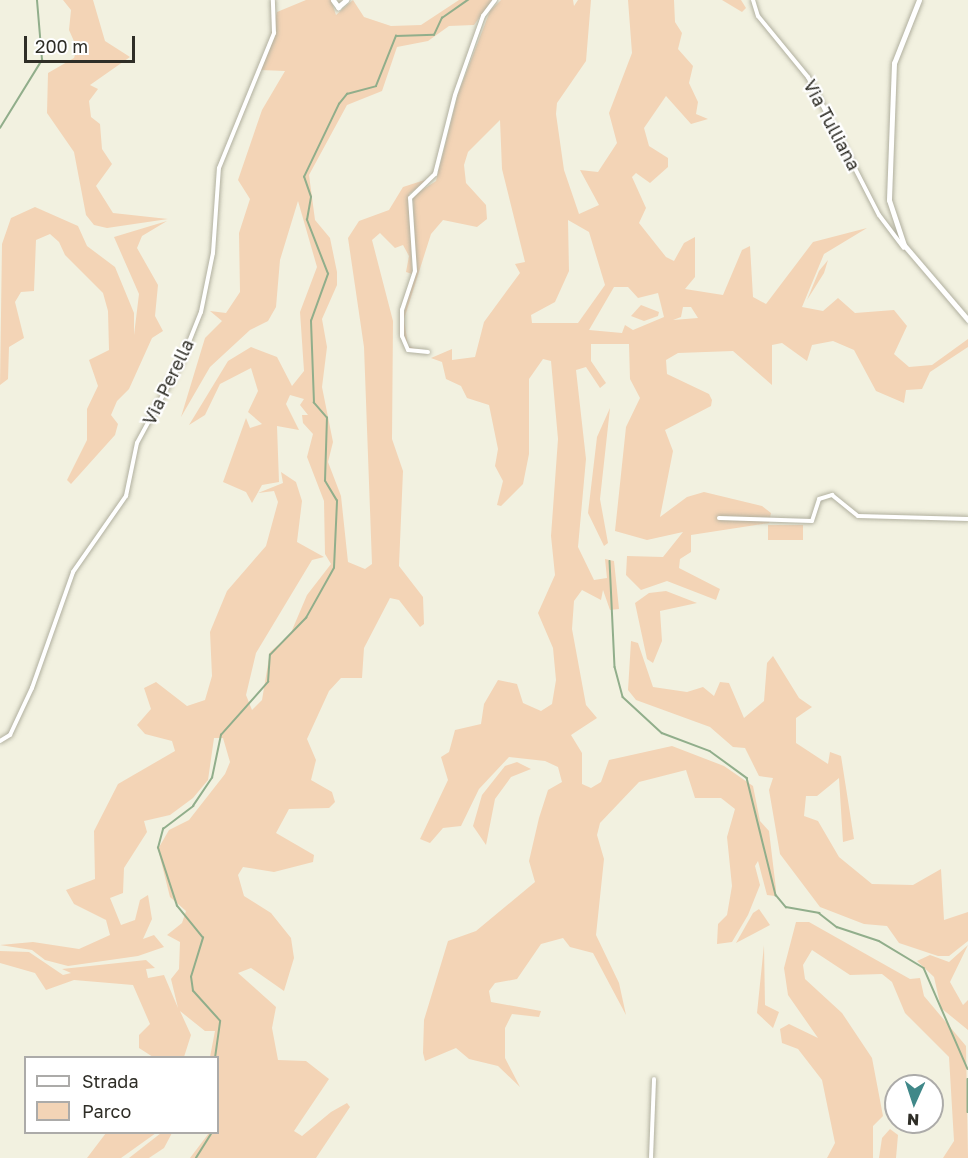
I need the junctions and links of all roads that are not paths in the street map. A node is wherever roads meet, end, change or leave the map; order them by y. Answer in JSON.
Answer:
{"nodes":[{"id":1,"x":273,"y":0,"type":"edge"},
{"id":2,"x":333,"y":0,"type":"edge"},
{"id":3,"x":346,"y":0,"type":"edge"},
{"id":4,"x":495,"y":0,"type":"edge"},
{"id":5,"x":753,"y":0,"type":"edge"},
{"id":6,"x":919,"y":0,"type":"edge"},
{"id":7,"x":909,"y":252,"type":"junction"},
{"id":8,"x":968,"y":320,"type":"edge"},
{"id":9,"x":428,"y":352,"type":"dead end"},
{"id":10,"x":719,"y":518,"type":"dead end"},
{"id":11,"x":968,"y":519,"type":"edge"},
{"id":12,"x":0,"y":741,"type":"edge"},
{"id":13,"x":654,"y":1079,"type":"dead end"},
{"id":14,"x":651,"y":1158,"type":"edge"}],
"edges":[{"from":1,"to":12,"type":"street","name":"Via Perella"},
{"from":2,"to":3,"type":"main road"},
{"from":4,"to":9,"type":"street"},
{"from":5,"to":7,"type":"street","name":"Via Tulliana"},
{"from":6,"to":7,"type":"main road"},
{"from":7,"to":8,"type":"main road"},
{"from":10,"to":11,"type":"street"},
{"from":13,"to":14,"type":"street"}]}
